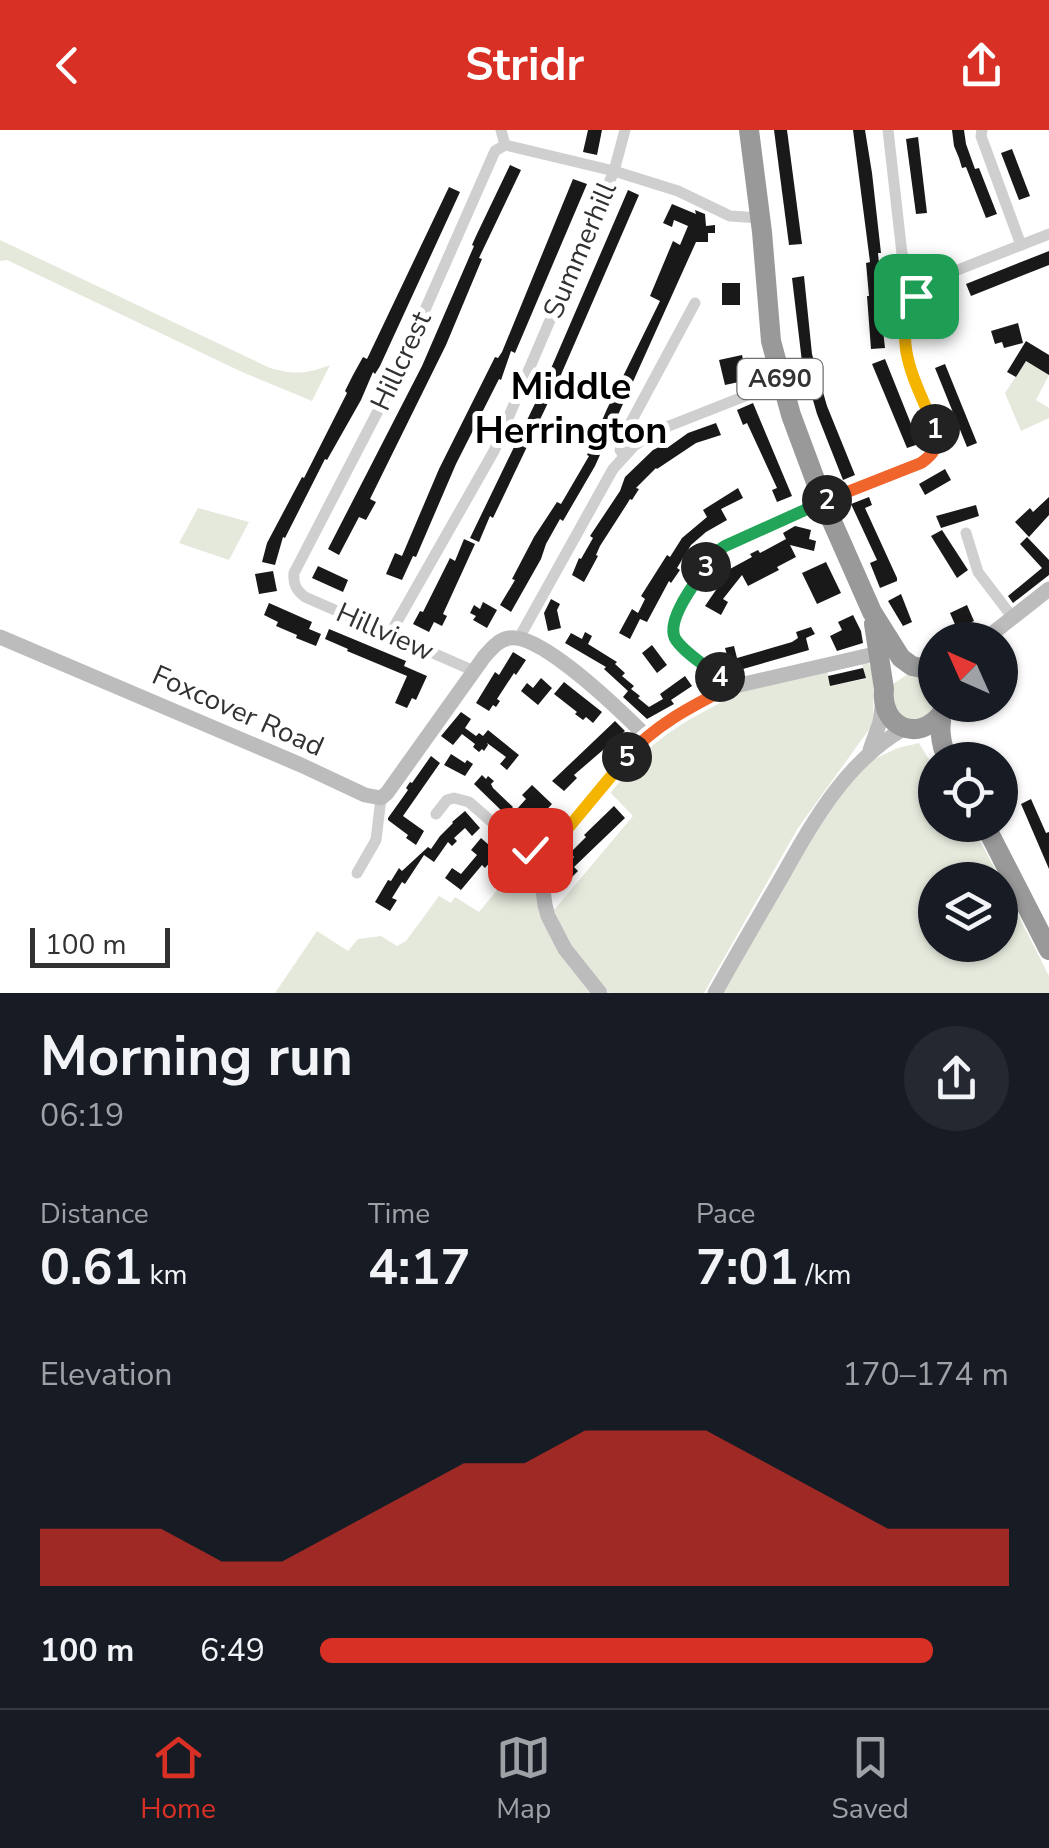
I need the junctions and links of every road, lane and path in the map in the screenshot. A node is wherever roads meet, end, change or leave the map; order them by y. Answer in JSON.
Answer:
{"nodes":[{"id":1,"x":500,"y":130,"type":"edge"},
{"id":2,"x":625,"y":130,"type":"edge"},
{"id":3,"x":749,"y":130,"type":"edge"},
{"id":4,"x":888,"y":130,"type":"edge"},
{"id":5,"x":982,"y":130,"type":"edge"},
{"id":6,"x":505,"y":146,"type":"junction"},
{"id":7,"x":614,"y":171,"type":"junction"},
{"id":8,"x":760,"y":218,"type":"junction"},
{"id":9,"x":1049,"y":234,"type":"edge"},
{"id":10,"x":1021,"y":245,"type":"junction"},
{"id":11,"x":927,"y":285,"type":"junction"},
{"id":12,"x":695,"y":303,"type":"dead end"},
{"id":13,"x":781,"y":382,"type":"junction"},
{"id":14,"x":632,"y":422,"type":"junction"},
{"id":15,"x":649,"y":436,"type":"junction"},
{"id":16,"x":624,"y":456,"type":"junction"},
{"id":17,"x":823,"y":502,"type":"junction"},
{"id":18,"x":966,"y":533,"type":"dead end"},
{"id":19,"x":1049,"y":589,"type":"edge"},
{"id":20,"x":298,"y":592,"type":"joint"},
{"id":21,"x":1013,"y":618,"type":"junction"},
{"id":22,"x":1008,"y":622,"type":"edge"},
{"id":23,"x":390,"y":634,"type":"junction"},
{"id":24,"x":0,"y":638,"type":"edge"},
{"id":25,"x":519,"y":638,"type":"junction"},
{"id":26,"x":886,"y":650,"type":"junction"},
{"id":27,"x":918,"y":665,"type":"edge"},
{"id":28,"x":918,"y":669,"type":"edge"},
{"id":29,"x":474,"y":671,"type":"junction"},
{"id":30,"x":731,"y":686,"type":"junction"},
{"id":31,"x":883,"y":694,"type":"junction"},
{"id":32,"x":933,"y":722,"type":"edge"},
{"id":33,"x":911,"y":729,"type":"junction"},
{"id":34,"x":647,"y":737,"type":"junction"},
{"id":35,"x":928,"y":742,"type":"edge"},
{"id":36,"x":868,"y":754,"type":"junction"},
{"id":37,"x":381,"y":798,"type":"junction"},
{"id":38,"x":436,"y":814,"type":"dead end"},
{"id":39,"x":994,"y":842,"type":"edge"},
{"id":40,"x":545,"y":860,"type":"junction"},
{"id":41,"x":356,"y":873,"type":"dead end"},
{"id":42,"x":1049,"y":950,"type":"edge"},
{"id":43,"x":600,"y":993,"type":"edge"},
{"id":44,"x":714,"y":993,"type":"edge"}],
"edges":[{"from":1,"to":6,"type":"street"},
{"from":2,"to":7,"type":"street","name":"Summerhill"},
{"from":3,"to":8,"type":"highway","number":"A690"},
{"from":4,"to":11,"type":"street"},
{"from":5,"to":10,"type":"street"},
{"from":6,"to":7,"type":"street"},
{"from":6,"to":20,"type":"street","name":"Hillcrest"},
{"from":7,"to":8,"type":"street"},
{"from":7,"to":23,"type":"street","name":"Summerhill"},
{"from":8,"to":13,"type":"highway","number":"A690"},
{"from":9,"to":10,"type":"street"},
{"from":10,"to":11,"type":"street"},
{"from":11,"to":17,"type":"street"},
{"from":12,"to":14,"type":"street"},
{"from":13,"to":15,"type":"street"},
{"from":13,"to":17,"type":"highway","number":"A690"},
{"from":14,"to":15,"type":"street"},
{"from":14,"to":16,"type":"street"},
{"from":15,"to":16,"type":"street"},
{"from":16,"to":25,"type":"street"},
{"from":17,"to":26,"type":"highway","number":"A690"},
{"from":17,"to":30,"type":"street"},
{"from":18,"to":21,"type":"street"},
{"from":19,"to":21,"type":"street"},
{"from":20,"to":23,"type":"street","name":"Hillview"},
{"from":21,"to":22,"type":"street"},
{"from":23,"to":29,"type":"street","name":"Hillview"},
{"from":24,"to":37,"type":"street","name":"Foxcover Road"},
{"from":25,"to":29,"type":"street"},
{"from":25,"to":34,"type":"street"},
{"from":26,"to":27,"type":"highway","number":"A690"},
{"from":26,"to":30,"type":"street"},
{"from":26,"to":31,"type":"highway","number":"A690"},
{"from":28,"to":31,"type":"highway","number":"A690"},
{"from":29,"to":37,"type":"street"},
{"from":30,"to":34,"type":"street"},
{"from":31,"to":33,"type":"highway"},
{"from":31,"to":36,"type":"street"},
{"from":32,"to":33,"type":"highway"},
{"from":33,"to":35,"type":"highway"},
{"from":33,"to":36,"type":"street"},
{"from":34,"to":40,"type":"street"},
{"from":36,"to":44,"type":"street"},
{"from":37,"to":41,"type":"street"},
{"from":38,"to":40,"type":"street"},
{"from":39,"to":42,"type":"highway"},
{"from":40,"to":43,"type":"street"}]}
